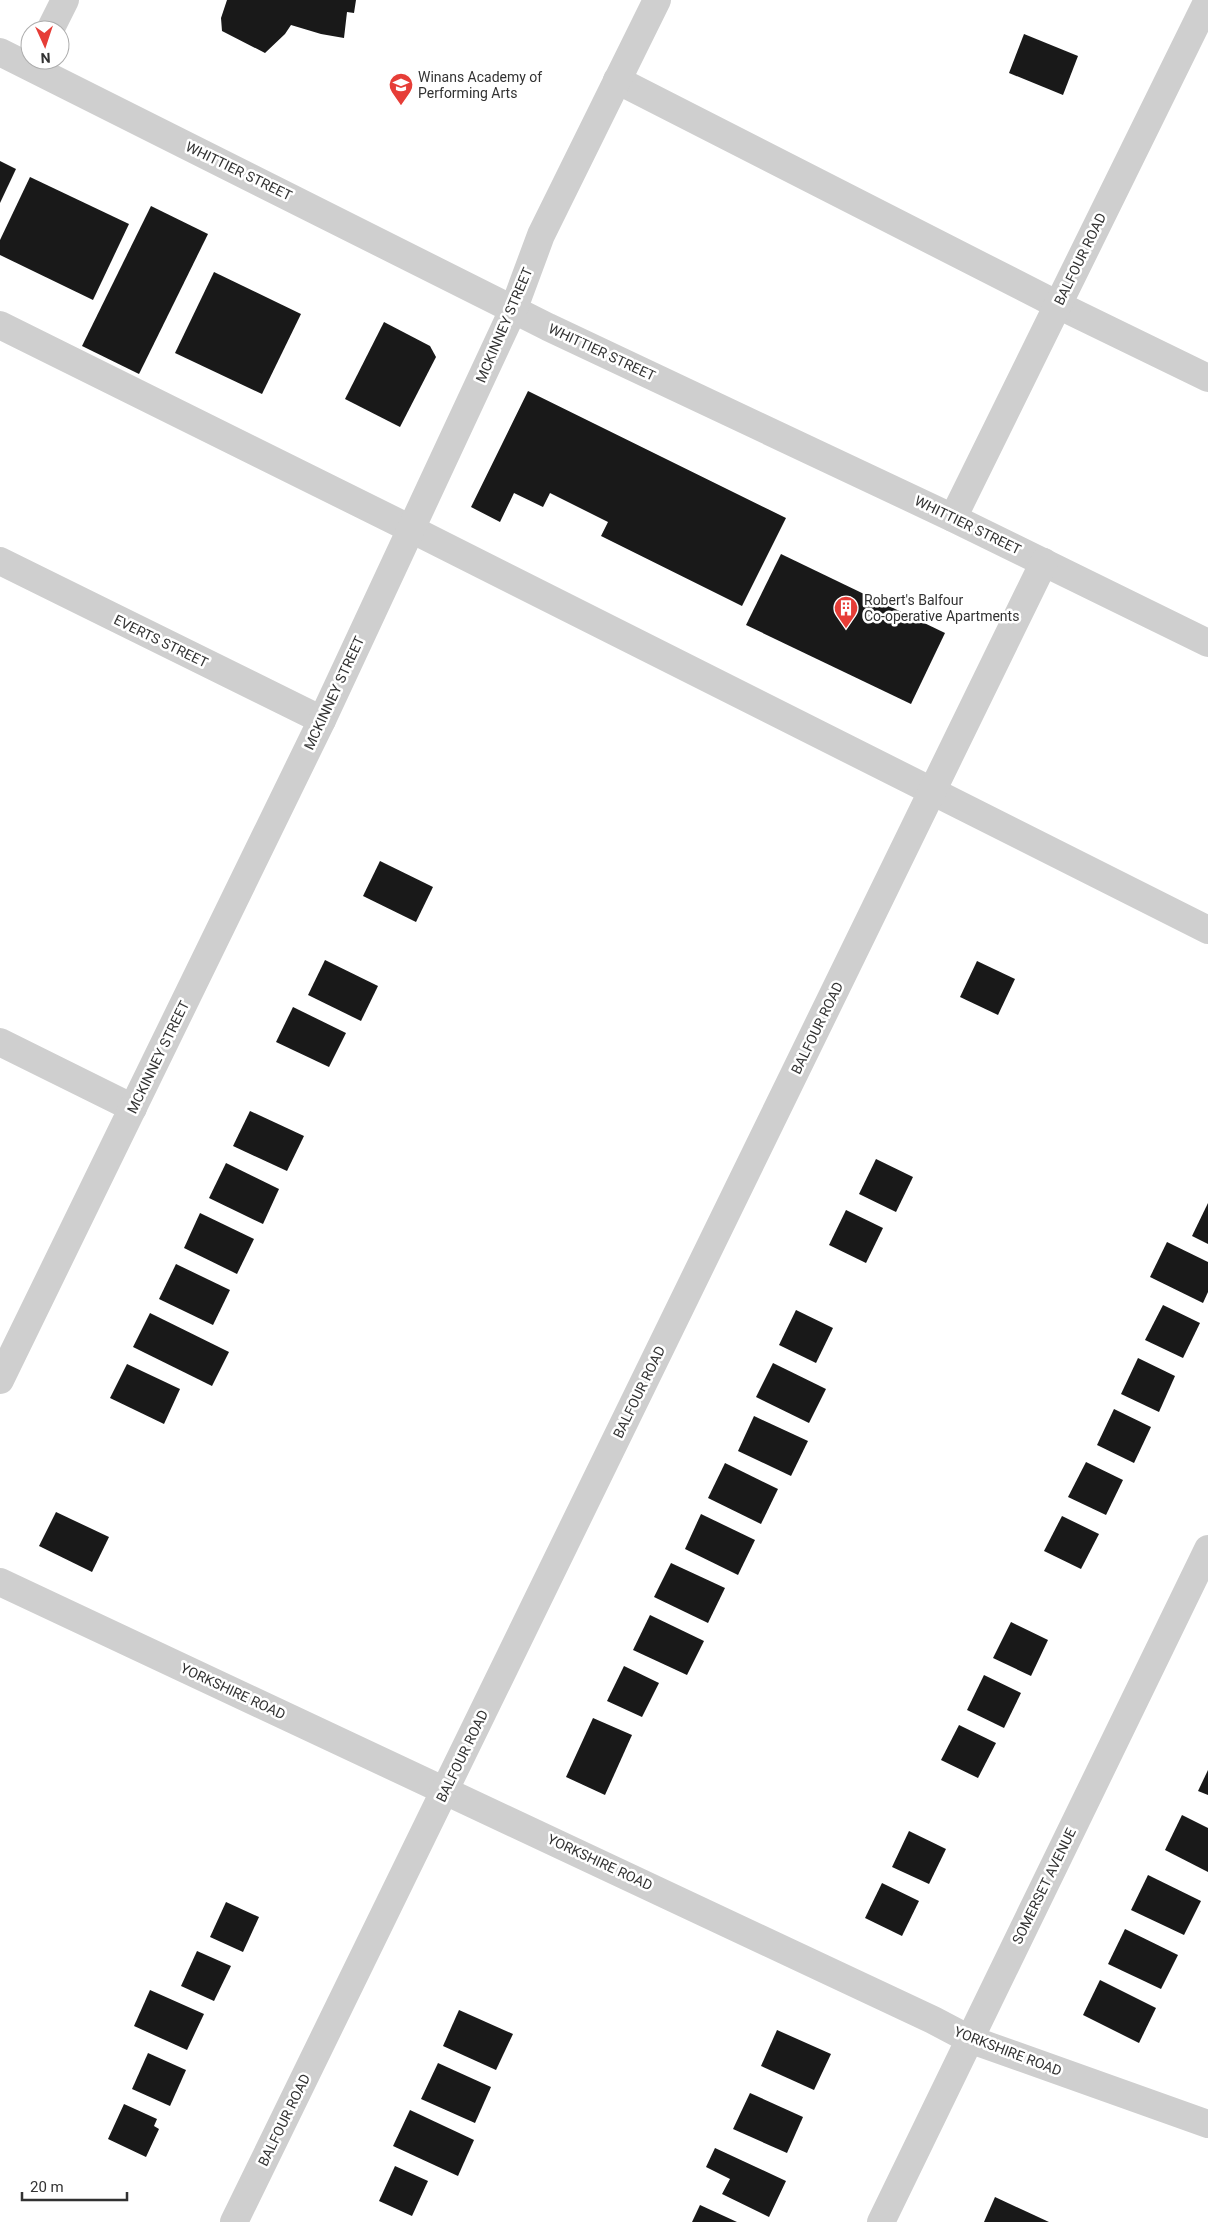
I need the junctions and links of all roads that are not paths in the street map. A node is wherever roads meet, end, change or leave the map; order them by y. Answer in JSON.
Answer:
{"nodes":[{"id":1,"x":65,"y":0,"type":"edge"},
{"id":2,"x":657,"y":0,"type":"edge"},
{"id":3,"x":1208,"y":0,"type":"edge"},
{"id":4,"x":55,"y":20,"type":"edge"},
{"id":5,"x":0,"y":52,"type":"edge"},
{"id":6,"x":20,"y":59,"type":"edge"},
{"id":7,"x":46,"y":70,"type":"edge"},
{"id":8,"x":617,"y":80,"type":"junction"},
{"id":9,"x":1058,"y":305,"type":"junction"},
{"id":10,"x":514,"y":308,"type":"junction"},
{"id":11,"x":0,"y":325,"type":"edge"},
{"id":12,"x":1208,"y":378,"type":"edge"},
{"id":13,"x":953,"y":518,"type":"junction"},
{"id":14,"x":411,"y":528,"type":"junction"},
{"id":15,"x":0,"y":562,"type":"edge"},
{"id":16,"x":1044,"y":562,"type":"junction"},
{"id":17,"x":1208,"y":643,"type":"edge"},
{"id":18,"x":322,"y":720,"type":"junction"},
{"id":19,"x":933,"y":790,"type":"junction"},
{"id":20,"x":1208,"y":930,"type":"edge"},
{"id":21,"x":0,"y":1042,"type":"edge"},
{"id":22,"x":133,"y":1108,"type":"junction"},
{"id":23,"x":0,"y":1380,"type":"edge"},
{"id":24,"x":1208,"y":1550,"type":"edge"},
{"id":25,"x":0,"y":1582,"type":"edge"},
{"id":26,"x":445,"y":1790,"type":"junction"},
{"id":27,"x":969,"y":2039,"type":"junction"},
{"id":28,"x":1208,"y":2124,"type":"edge"},
{"id":29,"x":234,"y":2222,"type":"edge"},
{"id":30,"x":880,"y":2222,"type":"edge"}],
"edges":[{"from":1,"to":4,"type":"street"},
{"from":2,"to":8,"type":"street","name":"MCKINNEY STREET"},
{"from":3,"to":9,"type":"street","name":"BALFOUR ROAD"},
{"from":5,"to":6,"type":"street","name":"WHITTIER STREET"},
{"from":7,"to":10,"type":"street","name":"WHITTIER STREET"},
{"from":8,"to":9,"type":"street"},
{"from":8,"to":10,"type":"street","name":"MCKINNEY STREET"},
{"from":9,"to":12,"type":"street"},
{"from":9,"to":13,"type":"street","name":"BALFOUR ROAD"},
{"from":10,"to":13,"type":"street","name":"WHITTIER STREET"},
{"from":10,"to":14,"type":"street","name":"MCKINNEY STREET"},
{"from":11,"to":14,"type":"street"},
{"from":13,"to":16,"type":"street","name":"WHITTIER STREET"},
{"from":14,"to":18,"type":"street","name":"MCKINNEY STREET"},
{"from":14,"to":19,"type":"street"},
{"from":15,"to":18,"type":"street","name":"EVERTS STREET"},
{"from":16,"to":17,"type":"street","name":"WHITTIER STREET"},
{"from":16,"to":19,"type":"street","name":"BALFOUR ROAD"},
{"from":18,"to":22,"type":"street","name":"MCKINNEY STREET"},
{"from":19,"to":20,"type":"street"},
{"from":19,"to":26,"type":"street","name":"BALFOUR ROAD"},
{"from":21,"to":22,"type":"street"},
{"from":22,"to":23,"type":"street","name":"MCKINNEY STREET"},
{"from":24,"to":27,"type":"street","name":"SOMERSET AVENUE"},
{"from":25,"to":26,"type":"street","name":"YORKSHIRE ROAD"},
{"from":26,"to":27,"type":"street","name":"YORKSHIRE ROAD"},
{"from":26,"to":29,"type":"street","name":"BALFOUR ROAD"},
{"from":27,"to":28,"type":"street","name":"YORKSHIRE ROAD"},
{"from":27,"to":30,"type":"street","name":"SOMERSET AVENUE"}]}
